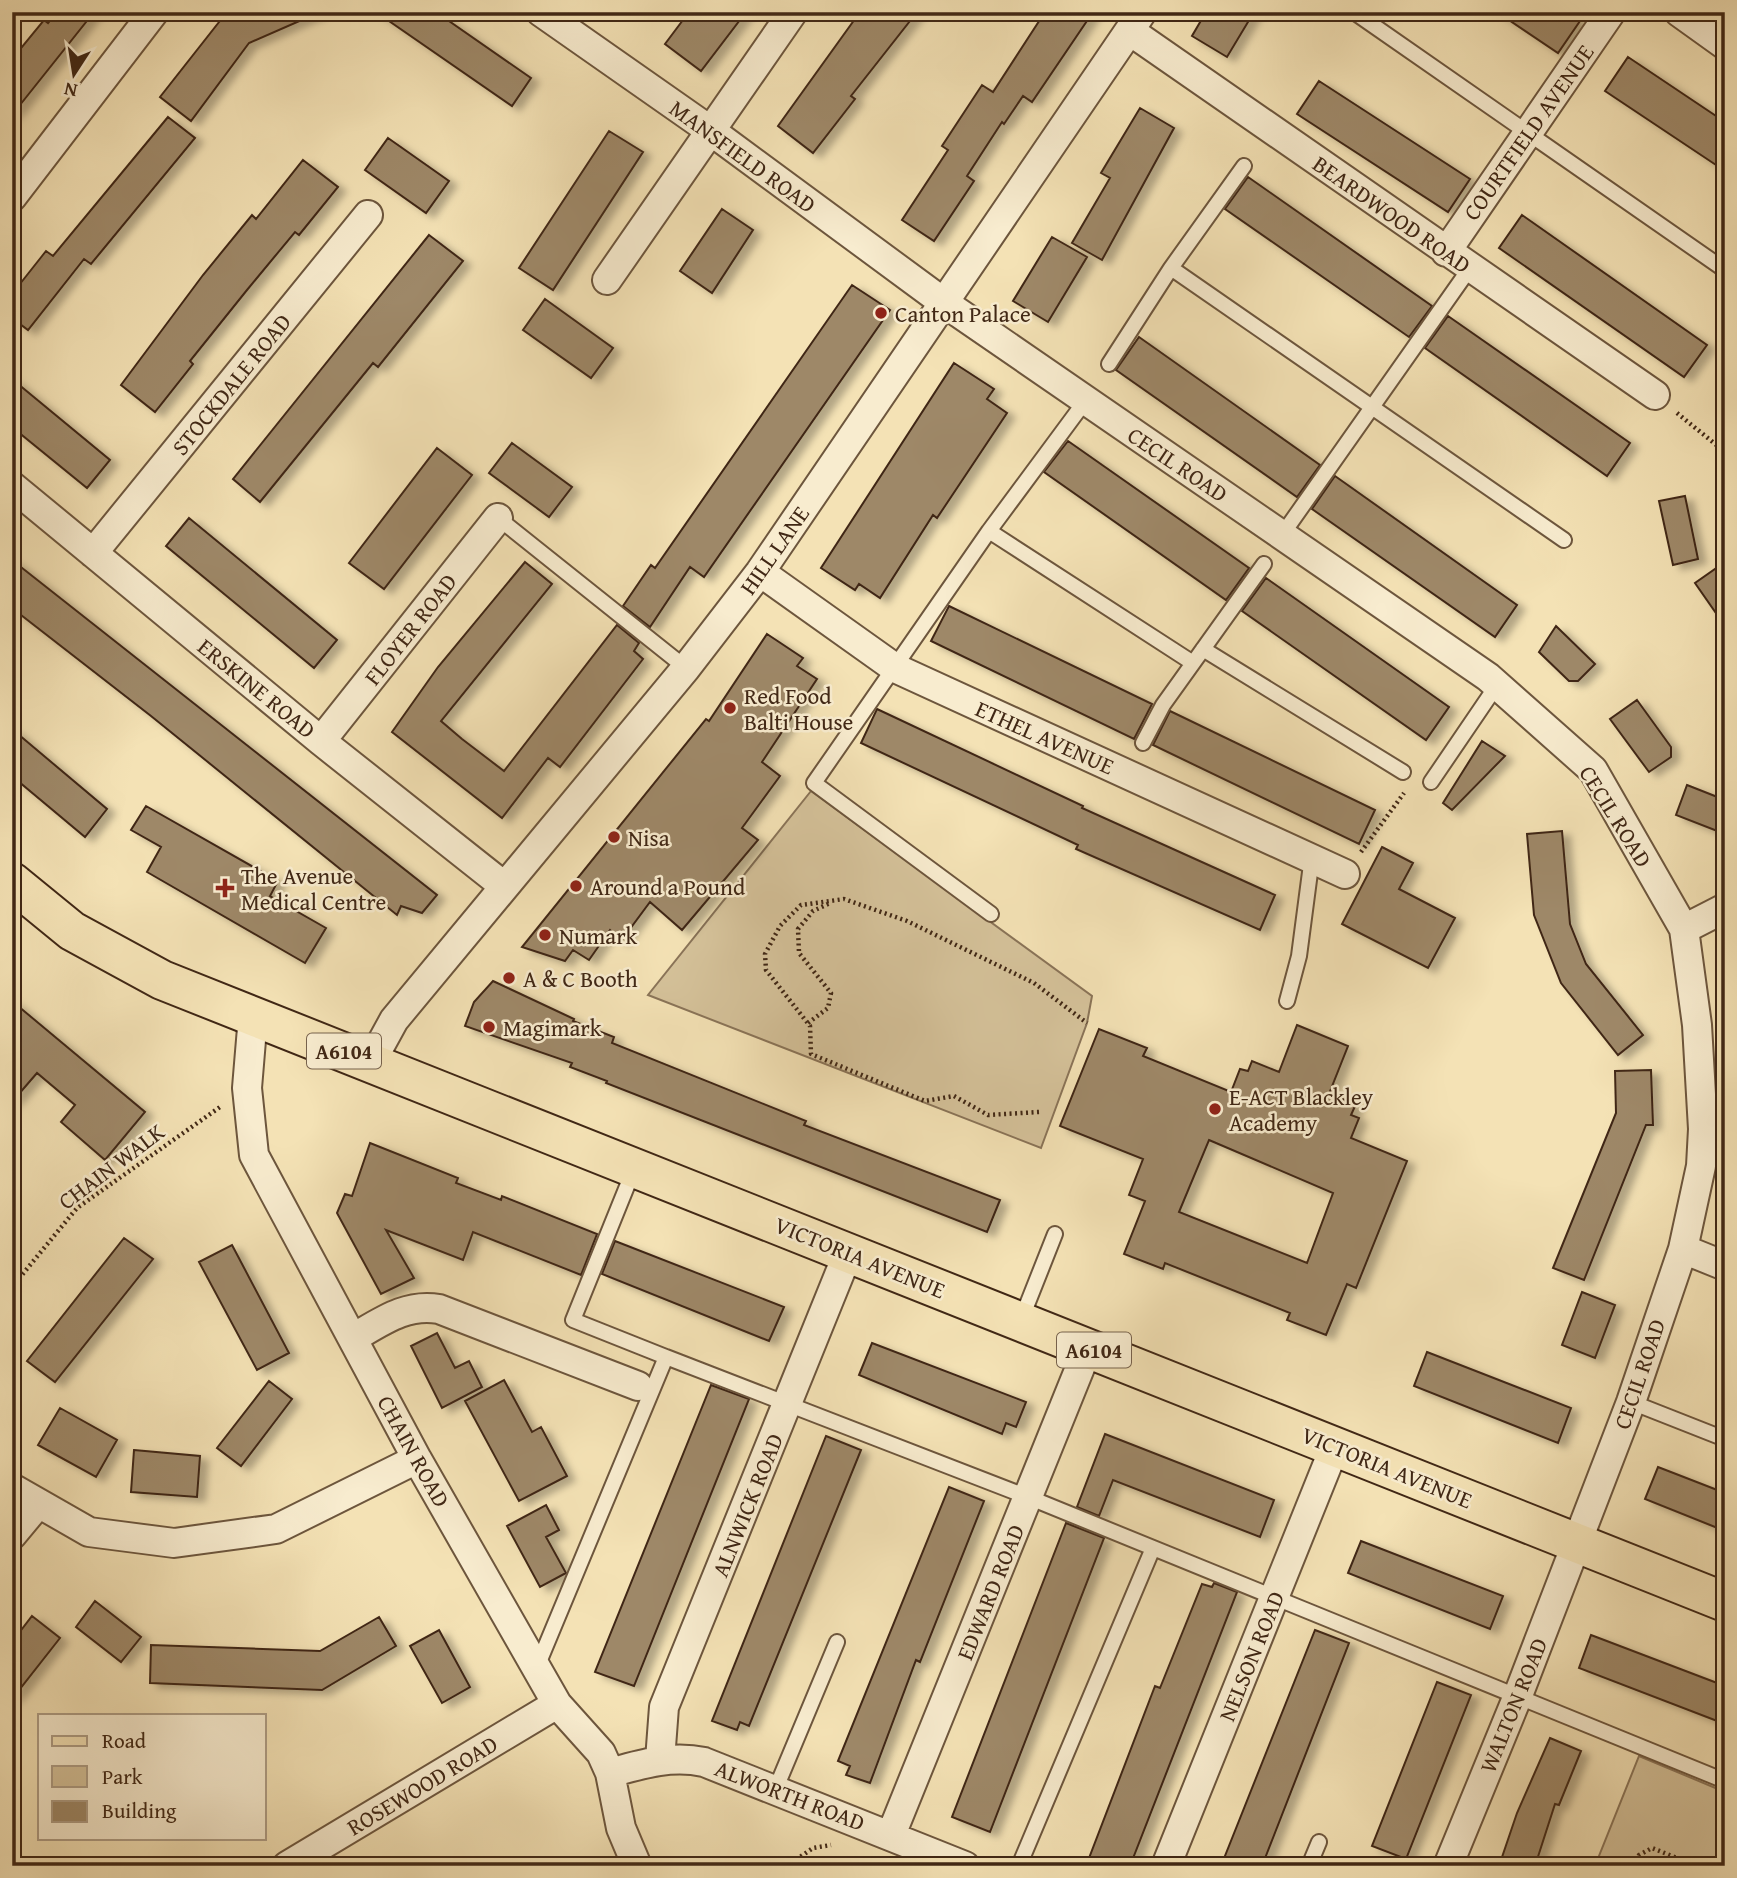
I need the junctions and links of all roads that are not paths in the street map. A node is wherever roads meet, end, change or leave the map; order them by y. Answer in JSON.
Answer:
{"nodes":[{"id":1,"x":154,"y":12,"type":"edge"},
{"id":2,"x":541,"y":12,"type":"edge"},
{"id":3,"x":793,"y":12,"type":"edge"},
{"id":4,"x":1354,"y":12,"type":"edge"},
{"id":5,"x":1611,"y":12,"type":"edge"},
{"id":6,"x":1679,"y":12,"type":"edge"},
{"id":7,"x":1136,"y":22,"type":"edge"},
{"id":8,"x":1725,"y":45,"type":"edge"},
{"id":9,"x":711,"y":131,"type":"junction"},
{"id":10,"x":1527,"y":134,"type":"junction"},
{"id":11,"x":1244,"y":166,"type":"dead end"},
{"id":12,"x":12,"y":197,"type":"edge"},
{"id":13,"x":368,"y":215,"type":"dead end"},
{"id":14,"x":1446,"y":252,"type":"junction"},
{"id":15,"x":1171,"y":268,"type":"junction"},
{"id":16,"x":1469,"y":268,"type":"junction"},
{"id":17,"x":1725,"y":270,"type":"edge"},
{"id":18,"x":607,"y":280,"type":"dead end"},
{"id":19,"x":943,"y":302,"type":"junction"},
{"id":20,"x":1109,"y":364,"type":"dead end"},
{"id":21,"x":1655,"y":395,"type":"road end"},
{"id":22,"x":1086,"y":400,"type":"junction"},
{"id":23,"x":1373,"y":407,"type":"junction"},
{"id":24,"x":12,"y":486,"type":"edge"},
{"id":25,"x":498,"y":518,"type":"joint"},
{"id":26,"x":989,"y":530,"type":"junction"},
{"id":27,"x":1282,"y":535,"type":"junction"},
{"id":28,"x":1563,"y":540,"type":"dead end"},
{"id":29,"x":93,"y":553,"type":"junction"},
{"id":30,"x":1264,"y":564,"type":"dead end"},
{"id":31,"x":760,"y":572,"type":"junction"},
{"id":32,"x":1203,"y":649,"type":"junction"},
{"id":33,"x":1193,"y":663,"type":"junction"},
{"id":34,"x":895,"y":667,"type":"junction"},
{"id":35,"x":687,"y":668,"type":"junction"},
{"id":36,"x":1497,"y":685,"type":"junction"},
{"id":37,"x":321,"y":741,"type":"junction"},
{"id":38,"x":1143,"y":743,"type":"dead end"},
{"id":39,"x":1403,"y":772,"type":"dead end"},
{"id":40,"x":1432,"y":782,"type":"dead end"},
{"id":41,"x":1312,"y":857,"type":"junction"},
{"id":42,"x":1345,"y":874,"type":"dead end"},
{"id":43,"x":12,"y":882,"type":"edge"},
{"id":44,"x":504,"y":886,"type":"junction"},
{"id":45,"x":1725,"y":908,"type":"edge"},
{"id":46,"x":991,"y":914,"type":"dead end"},
{"id":47,"x":1684,"y":929,"type":"junction"},
{"id":48,"x":1287,"y":1001,"type":"dead end"},
{"id":49,"x":253,"y":1016,"type":"junction"},
{"id":50,"x":371,"y":1062,"type":"junction"},
{"id":51,"x":634,"y":1169,"type":"junction"},
{"id":52,"x":1055,"y":1234,"type":"dead end"},
{"id":53,"x":1683,"y":1249,"type":"junction"},
{"id":54,"x":848,"y":1252,"type":"junction"},
{"id":55,"x":1725,"y":1266,"type":"edge"},
{"id":56,"x":1020,"y":1321,"type":"junction"},
{"id":57,"x":353,"y":1338,"type":"junction"},
{"id":58,"x":1088,"y":1348,"type":"junction"},
{"id":59,"x":666,"y":1357,"type":"junction"},
{"id":60,"x":638,"y":1386,"type":"dead end"},
{"id":61,"x":1631,"y":1402,"type":"junction"},
{"id":62,"x":789,"y":1404,"type":"junction"},
{"id":63,"x":1725,"y":1438,"type":"edge"},
{"id":64,"x":1335,"y":1446,"type":"junction"},
{"id":65,"x":417,"y":1459,"type":"junction"},
{"id":66,"x":12,"y":1488,"type":"edge"},
{"id":67,"x":1028,"y":1497,"type":"junction"},
{"id":68,"x":37,"y":1505,"type":"junction"},
{"id":69,"x":12,"y":1535,"type":"edge"},
{"id":70,"x":1577,"y":1543,"type":"junction"},
{"id":71,"x":1153,"y":1548,"type":"junction"},
{"id":72,"x":1274,"y":1597,"type":"junction"},
{"id":73,"x":1725,"y":1602,"type":"edge"},
{"id":74,"x":837,"y":1642,"type":"dead end"},
{"id":75,"x":537,"y":1668,"type":"junction"},
{"id":76,"x":1517,"y":1698,"type":"junction"},
{"id":77,"x":556,"y":1704,"type":"junction"},
{"id":78,"x":660,"y":1760,"type":"junction"},
{"id":79,"x":610,"y":1773,"type":"junction"},
{"id":80,"x":1725,"y":1781,"type":"edge"},
{"id":81,"x":776,"y":1788,"type":"junction"},
{"id":82,"x":891,"y":1835,"type":"junction"},
{"id":83,"x":1318,"y":1842,"type":"dead end"},
{"id":84,"x":287,"y":1866,"type":"edge"},
{"id":85,"x":637,"y":1866,"type":"edge"},
{"id":86,"x":965,"y":1866,"type":"edge"},
{"id":87,"x":1019,"y":1866,"type":"edge"},
{"id":88,"x":1166,"y":1866,"type":"edge"},
{"id":89,"x":1309,"y":1866,"type":"edge"},
{"id":90,"x":1448,"y":1866,"type":"edge"}],
"edges":[{"from":1,"to":12,"type":"street"},
{"from":2,"to":9,"type":"street","name":"MANSFIELD ROAD"},
{"from":3,"to":9,"type":"street"},
{"from":4,"to":10,"type":"lane"},
{"from":5,"to":10,"type":"street","name":"COURTFIELD AVENUE"},
{"from":6,"to":8,"type":"street"},
{"from":7,"to":14,"type":"street","name":"BEARDWOOD ROAD"},
{"from":7,"to":19,"type":"street","name":"HILL LANE"},
{"from":9,"to":18,"type":"street"},
{"from":9,"to":19,"type":"street","name":"MANSFIELD ROAD"},
{"from":10,"to":14,"type":"street","name":"COURTFIELD AVENUE"},
{"from":10,"to":17,"type":"lane"},
{"from":11,"to":15,"type":"lane"},
{"from":13,"to":29,"type":"street","name":"STOCKDALE ROAD"},
{"from":14,"to":16,"type":"street","name":"BEARDWOOD ROAD"},
{"from":15,"to":20,"type":"lane"},
{"from":15,"to":23,"type":"lane"},
{"from":16,"to":21,"type":"street","name":"BEARDWOOD ROAD"},
{"from":16,"to":23,"type":"lane"},
{"from":19,"to":22,"type":"street","name":"CECIL ROAD"},
{"from":19,"to":31,"type":"street","name":"HILL LANE"},
{"from":22,"to":26,"type":"lane"},
{"from":22,"to":27,"type":"street","name":"CECIL ROAD"},
{"from":23,"to":27,"type":"lane"},
{"from":23,"to":28,"type":"lane"},
{"from":24,"to":29,"type":"street","name":"ERSKINE ROAD"},
{"from":25,"to":35,"type":"lane"},
{"from":25,"to":37,"type":"street","name":"FLOYER ROAD"},
{"from":26,"to":33,"type":"lane"},
{"from":26,"to":34,"type":"lane"},
{"from":27,"to":36,"type":"street","name":"CECIL ROAD"},
{"from":29,"to":37,"type":"street","name":"ERSKINE ROAD"},
{"from":30,"to":32,"type":"lane"},
{"from":31,"to":34,"type":"street","name":"ETHEL AVENUE"},
{"from":31,"to":35,"type":"street","name":"HILL LANE"},
{"from":32,"to":33,"type":"lane"},
{"from":32,"to":39,"type":"lane"},
{"from":33,"to":38,"type":"lane"},
{"from":34,"to":41,"type":"street","name":"ETHEL AVENUE"},
{"from":34,"to":46,"type":"lane"},
{"from":35,"to":44,"type":"street","name":"HILL LANE"},
{"from":36,"to":40,"type":"lane"},
{"from":36,"to":47,"type":"street","name":"CECIL ROAD"},
{"from":37,"to":44,"type":"street","name":"ERSKINE ROAD"},
{"from":41,"to":42,"type":"street","name":"ETHEL AVENUE"},
{"from":41,"to":48,"type":"lane"},
{"from":43,"to":49,"type":"main road","name":"VICTORIA AVENUE","number":"A6104"},
{"from":44,"to":50,"type":"street","name":"HILL LANE"},
{"from":45,"to":47,"type":"street"},
{"from":47,"to":53,"type":"street","name":"CECIL ROAD"},
{"from":49,"to":50,"type":"main road","name":"VICTORIA AVENUE","number":"A6104"},
{"from":49,"to":57,"type":"street","name":"CHAIN ROAD"},
{"from":50,"to":51,"type":"main road","name":"VICTORIA AVENUE","number":"A6104"},
{"from":51,"to":54,"type":"main road","name":"VICTORIA AVENUE","number":"A6104"},
{"from":51,"to":59,"type":"lane"},
{"from":52,"to":56,"type":"lane"},
{"from":53,"to":55,"type":"street"},
{"from":53,"to":61,"type":"street","name":"CECIL ROAD"},
{"from":54,"to":56,"type":"main road","name":"VICTORIA AVENUE","number":"A6104"},
{"from":54,"to":62,"type":"street","name":"ALNWICK ROAD"},
{"from":56,"to":58,"type":"main road","name":"VICTORIA AVENUE","number":"A6104"},
{"from":57,"to":60,"type":"street"},
{"from":57,"to":65,"type":"street","name":"CHAIN ROAD"},
{"from":58,"to":64,"type":"main road","name":"VICTORIA AVENUE","number":"A6104"},
{"from":58,"to":67,"type":"street","name":"EDWARD ROAD"},
{"from":59,"to":62,"type":"lane"},
{"from":59,"to":75,"type":"lane"},
{"from":61,"to":63,"type":"lane"},
{"from":61,"to":70,"type":"street","name":"CECIL ROAD"},
{"from":62,"to":67,"type":"lane"},
{"from":62,"to":78,"type":"street","name":"ALNWICK ROAD"},
{"from":64,"to":70,"type":"main road","name":"VICTORIA AVENUE","number":"A6104"},
{"from":64,"to":72,"type":"street","name":"NELSON ROAD"},
{"from":65,"to":68,"type":"street"},
{"from":65,"to":75,"type":"street","name":"CHAIN ROAD"},
{"from":66,"to":68,"type":"street"},
{"from":67,"to":71,"type":"lane"},
{"from":67,"to":82,"type":"street","name":"EDWARD ROAD"},
{"from":68,"to":69,"type":"street"},
{"from":70,"to":73,"type":"main road","name":"VICTORIA AVENUE","number":"A6104"},
{"from":70,"to":76,"type":"street","name":"WALTON ROAD"},
{"from":71,"to":72,"type":"lane"},
{"from":71,"to":87,"type":"lane"},
{"from":72,"to":76,"type":"lane"},
{"from":72,"to":88,"type":"street","name":"NELSON ROAD"},
{"from":74,"to":81,"type":"lane"},
{"from":75,"to":77,"type":"street","name":"CHAIN ROAD"},
{"from":76,"to":80,"type":"lane"},
{"from":76,"to":90,"type":"street","name":"WALTON ROAD"},
{"from":77,"to":79,"type":"street","name":"CHAIN ROAD"},
{"from":77,"to":84,"type":"street","name":"ROSEWOOD ROAD"},
{"from":78,"to":79,"type":"street","name":"ALWORTH ROAD"},
{"from":78,"to":81,"type":"street","name":"ALWORTH ROAD"},
{"from":79,"to":85,"type":"street","name":"CHAIN ROAD"},
{"from":81,"to":82,"type":"street","name":"ALWORTH ROAD"},
{"from":82,"to":86,"type":"street","name":"ALWORTH ROAD"},
{"from":83,"to":89,"type":"lane"}]}
